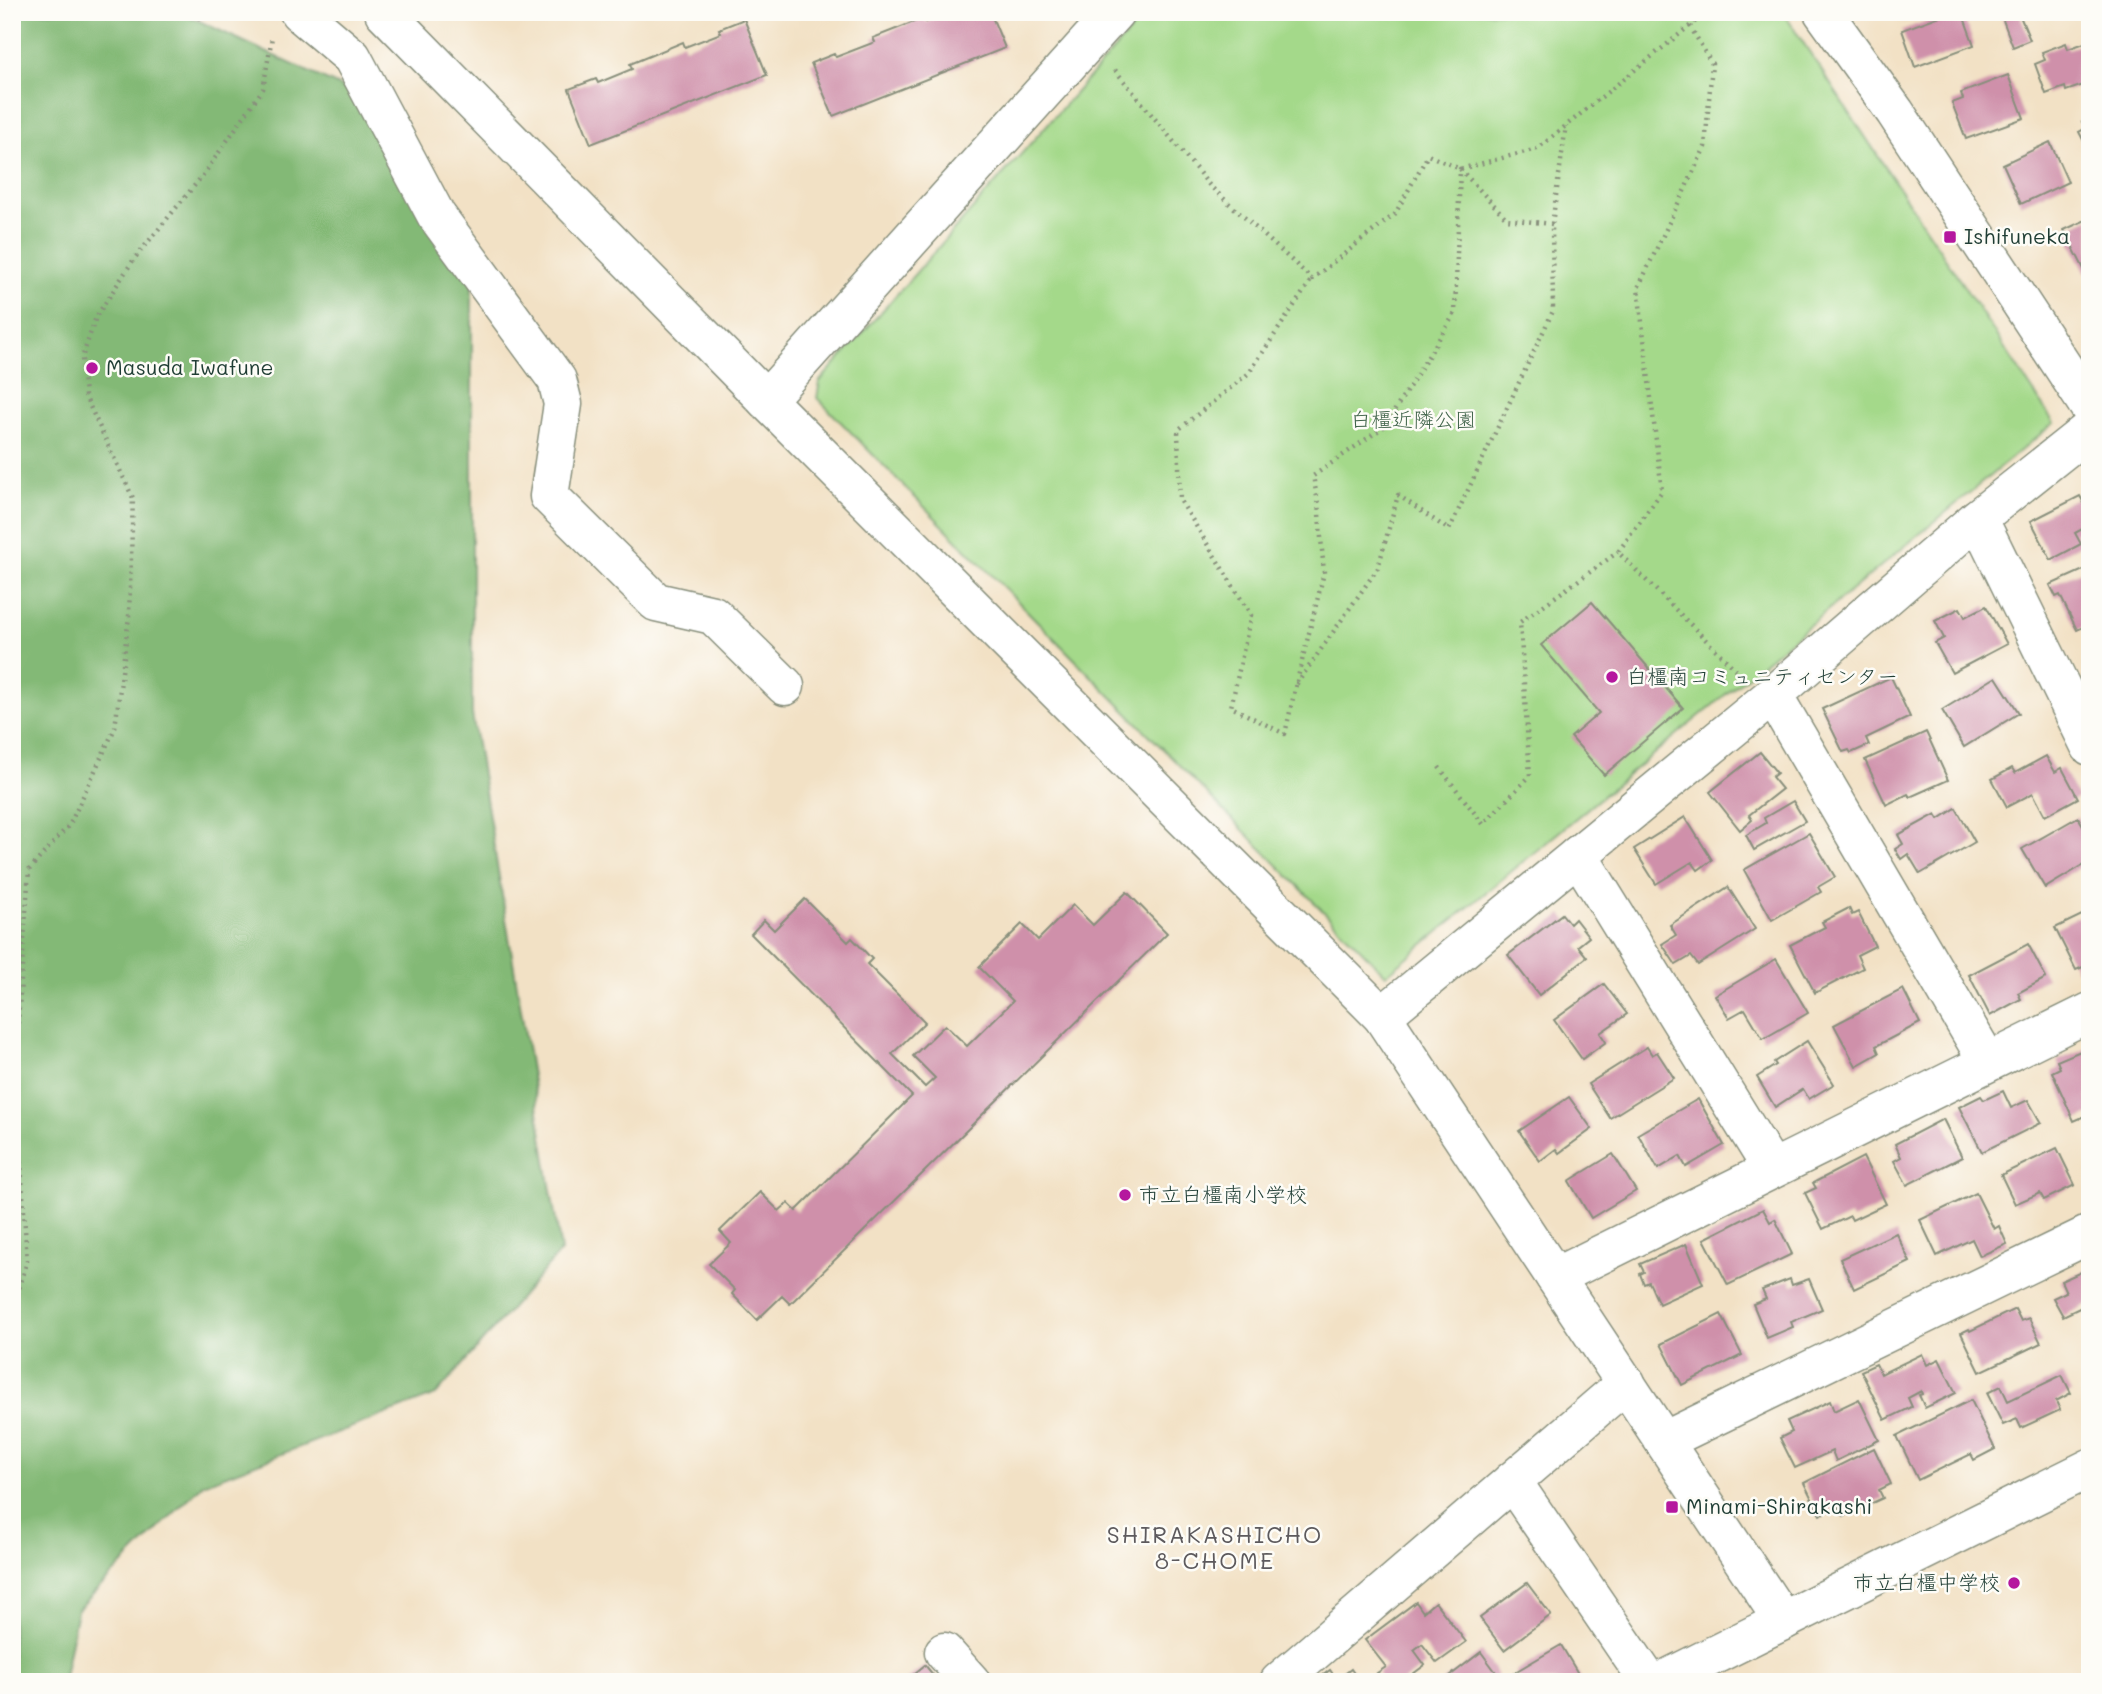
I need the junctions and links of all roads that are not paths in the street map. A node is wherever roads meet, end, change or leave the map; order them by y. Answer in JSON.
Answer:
{"nodes":[{"id":1,"x":384,"y":12,"type":"edge"},
{"id":2,"x":1824,"y":12,"type":"edge"},
{"id":3,"x":286,"y":19,"type":"edge"},
{"id":4,"x":1102,"y":26,"type":"edge"},
{"id":5,"x":766,"y":400,"type":"junction"},
{"id":6,"x":2090,"y":408,"type":"edge"},
{"id":7,"x":2090,"y":429,"type":"edge"},
{"id":8,"x":1978,"y":518,"type":"junction"},
{"id":9,"x":785,"y":686,"type":"dead end"},
{"id":10,"x":1759,"y":687,"type":"junction"},
{"id":11,"x":2090,"y":746,"type":"edge"},
{"id":12,"x":1578,"y":855,"type":"junction"},
{"id":13,"x":2090,"y":1012,"type":"edge"},
{"id":14,"x":1382,"y":1016,"type":"junction"},
{"id":15,"x":1988,"y":1062,"type":"junction"},
{"id":16,"x":1772,"y":1169,"type":"junction"},
{"id":17,"x":2090,"y":1234,"type":"edge"},
{"id":18,"x":1555,"y":1277,"type":"junction"},
{"id":19,"x":1626,"y":1383,"type":"junction"},
{"id":20,"x":1664,"y":1441,"type":"junction"},
{"id":21,"x":2090,"y":1468,"type":"edge"},
{"id":22,"x":1512,"y":1481,"type":"junction"},
{"id":23,"x":1783,"y":1621,"type":"junction"},
{"id":24,"x":944,"y":1652,"type":"dead end"},
{"id":25,"x":971,"y":1682,"type":"edge"},
{"id":26,"x":1279,"y":1682,"type":"edge"},
{"id":27,"x":1649,"y":1682,"type":"edge"},
{"id":28,"x":1660,"y":1682,"type":"edge"}],
"edges":[{"from":1,"to":5,"type":"street"},
{"from":2,"to":6,"type":"street"},
{"from":3,"to":9,"type":"street"},
{"from":4,"to":5,"type":"street"},
{"from":5,"to":14,"type":"street"},
{"from":7,"to":8,"type":"street"},
{"from":8,"to":10,"type":"street"},
{"from":8,"to":11,"type":"street"},
{"from":10,"to":12,"type":"street"},
{"from":10,"to":15,"type":"street"},
{"from":12,"to":14,"type":"street"},
{"from":12,"to":16,"type":"street"},
{"from":13,"to":15,"type":"street"},
{"from":14,"to":18,"type":"street"},
{"from":15,"to":16,"type":"street"},
{"from":16,"to":18,"type":"street"},
{"from":17,"to":20,"type":"street"},
{"from":18,"to":19,"type":"street"},
{"from":19,"to":20,"type":"street"},
{"from":19,"to":22,"type":"street"},
{"from":20,"to":23,"type":"street"},
{"from":21,"to":23,"type":"street"},
{"from":22,"to":26,"type":"street"},
{"from":22,"to":27,"type":"street"},
{"from":23,"to":28,"type":"street"},
{"from":24,"to":25,"type":"street"}]}
